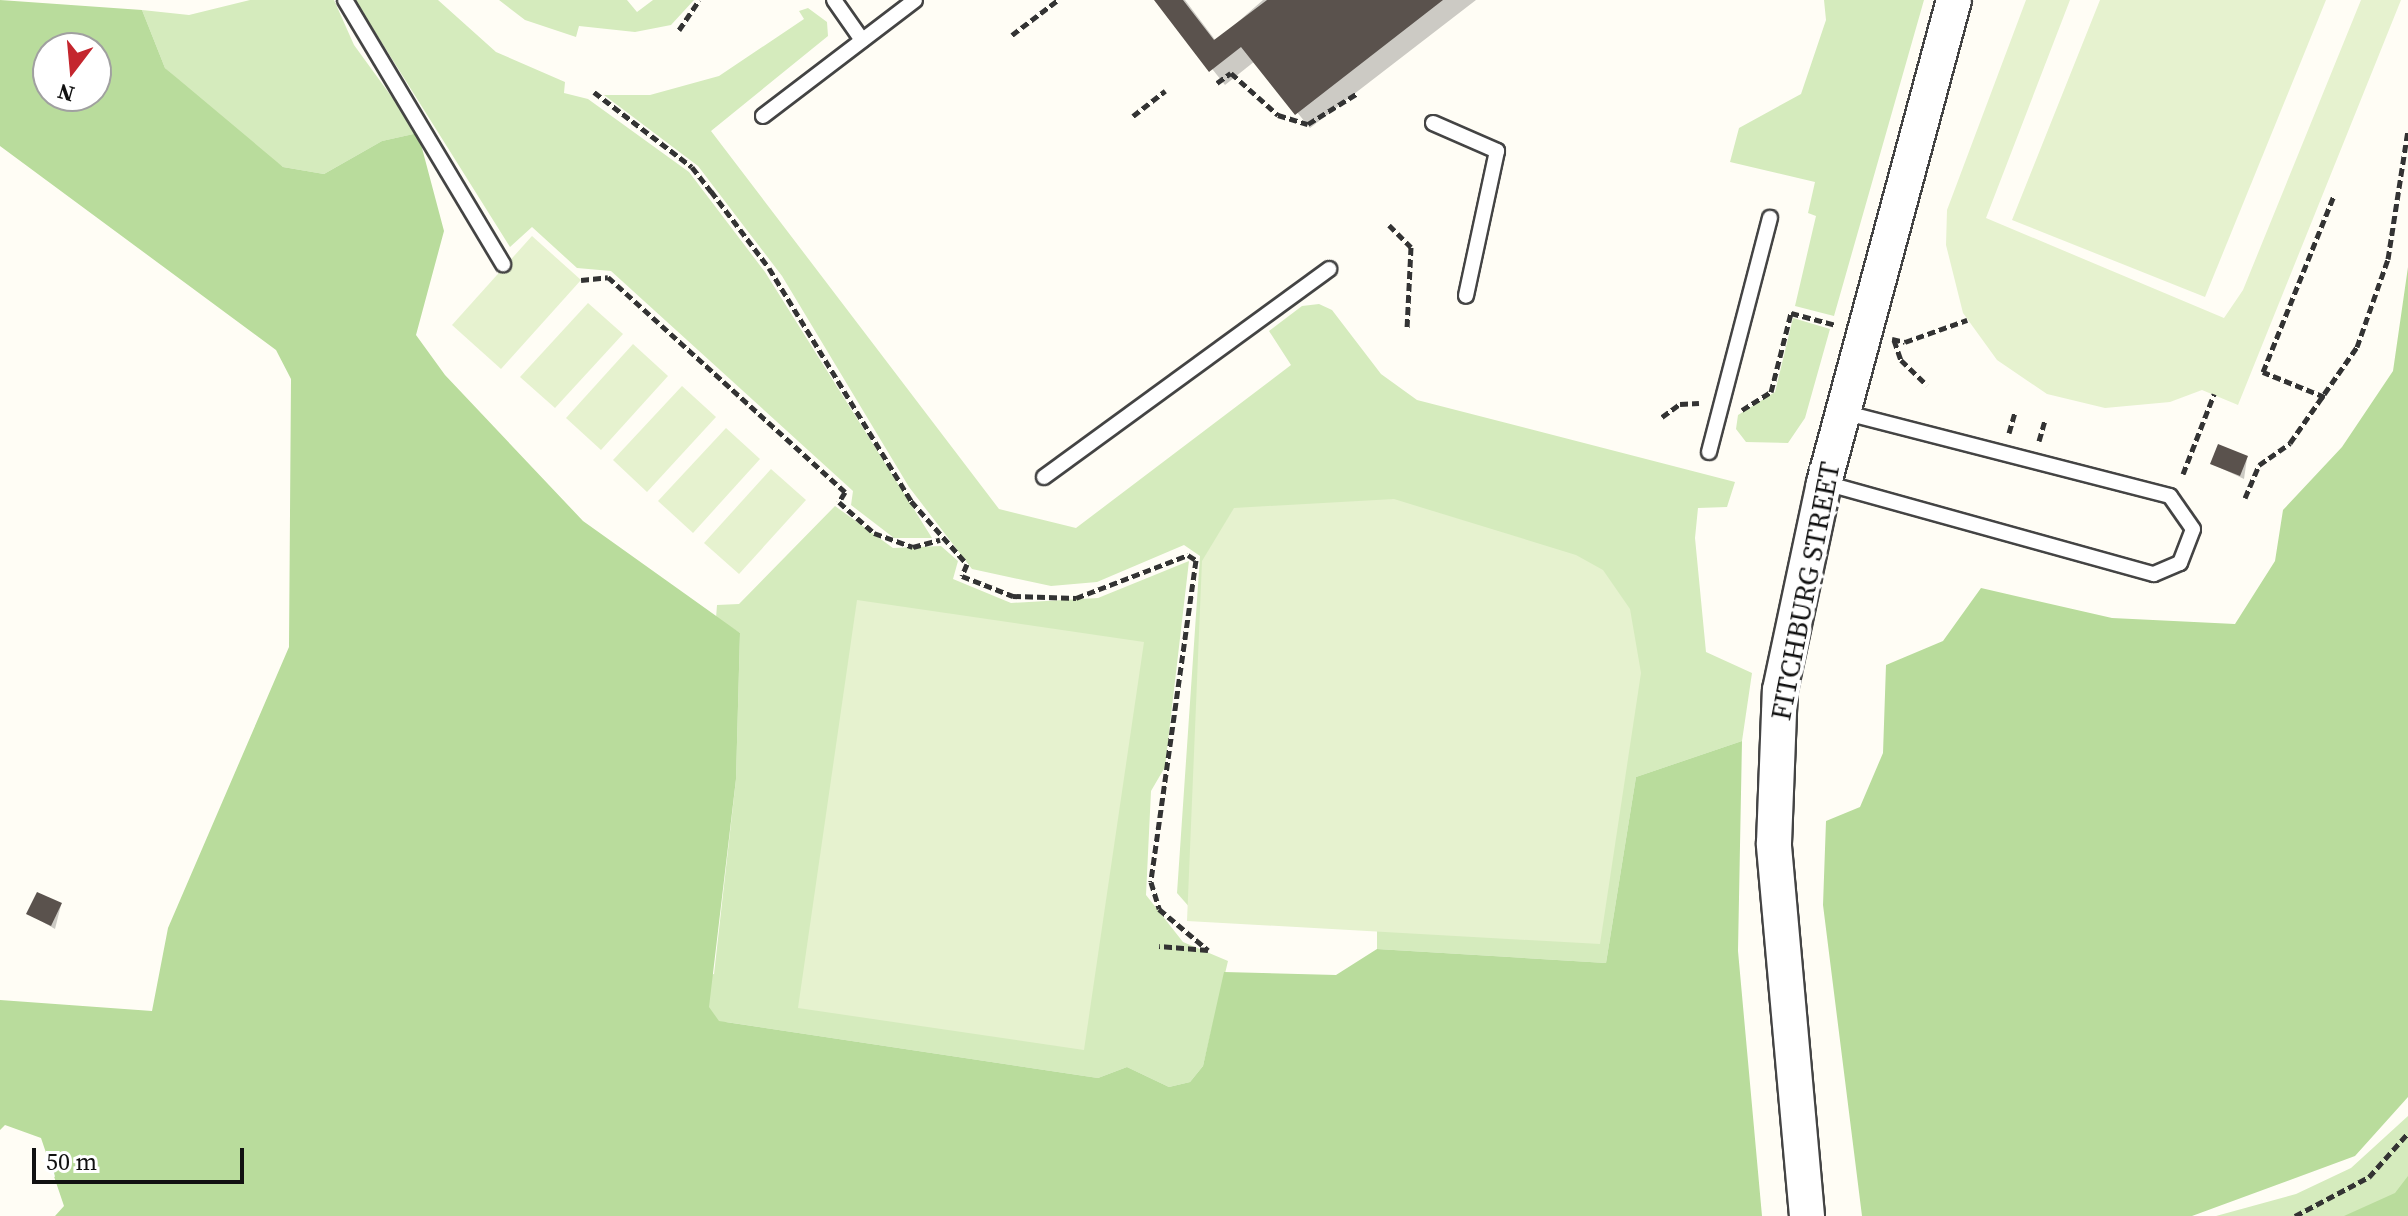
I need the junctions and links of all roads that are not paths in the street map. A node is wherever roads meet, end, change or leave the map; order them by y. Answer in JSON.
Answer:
{"nodes":[{"id":1,"x":345,"y":0,"type":"edge"},
{"id":2,"x":834,"y":0,"type":"edge"},
{"id":3,"x":915,"y":0,"type":"edge"},
{"id":4,"x":1954,"y":0,"type":"edge"},
{"id":5,"x":862,"y":40,"type":"junction"},
{"id":6,"x":763,"y":116,"type":"dead end"},
{"id":7,"x":1433,"y":123,"type":"dead end"},
{"id":8,"x":1770,"y":218,"type":"dead end"},
{"id":9,"x":503,"y":264,"type":"dead end"},
{"id":10,"x":1329,"y":269,"type":"dead end"},
{"id":11,"x":1466,"y":296,"type":"dead end"},
{"id":12,"x":1843,"y":412,"type":"junction"},
{"id":13,"x":1709,"y":452,"type":"dead end"},
{"id":14,"x":1044,"y":477,"type":"dead end"},
{"id":15,"x":1824,"y":483,"type":"junction"},
{"id":16,"x":1806,"y":1206,"type":"edge"}],
"edges":[{"from":1,"to":9,"type":"lane"},
{"from":2,"to":5,"type":"lane"},
{"from":3,"to":5,"type":"lane"},
{"from":4,"to":12,"type":"street","name":"FITCHBURG STREET"},
{"from":5,"to":6,"type":"lane"},
{"from":7,"to":11,"type":"lane"},
{"from":8,"to":13,"type":"lane"},
{"from":10,"to":14,"type":"lane"},
{"from":12,"to":15,"type":"street","name":"FITCHBURG STREET"},
{"from":12,"to":15,"type":"lane"},
{"from":15,"to":16,"type":"street","name":"FITCHBURG STREET"}]}
